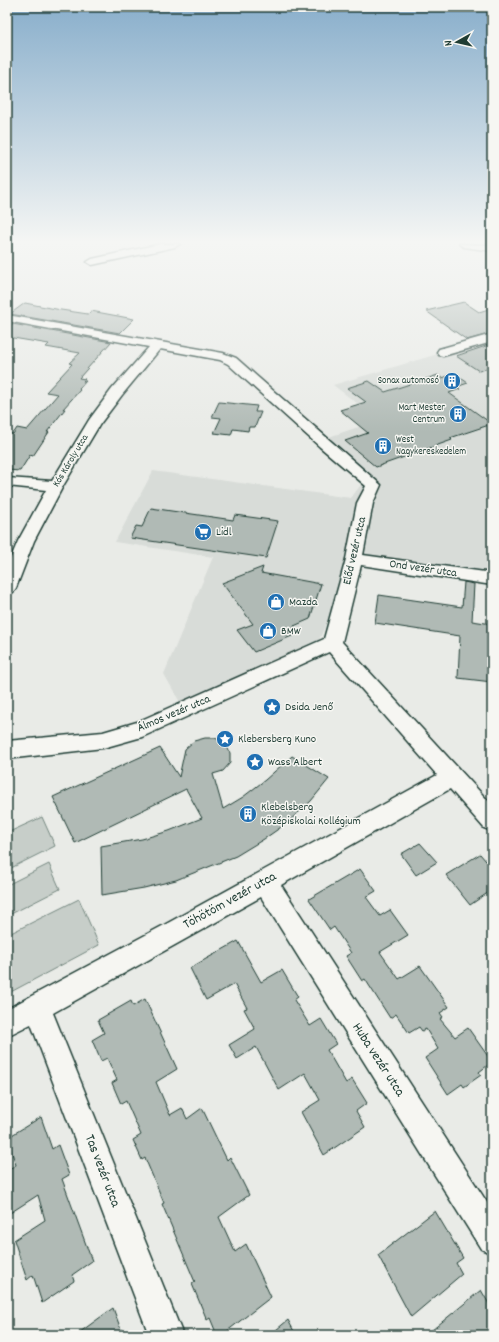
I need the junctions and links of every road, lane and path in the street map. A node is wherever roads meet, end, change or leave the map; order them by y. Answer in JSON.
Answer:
{"nodes":[{"id":1,"x":7,"y":318,"type":"edge"},
{"id":2,"x":492,"y":338,"type":"edge"},
{"id":3,"x":156,"y":346,"type":"junction"},
{"id":4,"x":443,"y":352,"type":"dead end"},
{"id":5,"x":7,"y":482,"type":"edge"},
{"id":6,"x":56,"y":486,"type":"junction"},
{"id":7,"x":354,"y":559,"type":"junction"},
{"id":8,"x":492,"y":578,"type":"edge"},
{"id":9,"x":7,"y":588,"type":"edge"},
{"id":10,"x":332,"y":644,"type":"junction"},
{"id":11,"x":7,"y":750,"type":"edge"},
{"id":12,"x":452,"y":777,"type":"junction"},
{"id":13,"x":492,"y":821,"type":"edge"},
{"id":14,"x":265,"y":882,"type":"junction"},
{"id":15,"x":38,"y":1007,"type":"junction"},
{"id":16,"x":7,"y":1023,"type":"edge"},
{"id":17,"x":492,"y":1238,"type":"edge"},
{"id":18,"x":166,"y":1335,"type":"edge"}],
"edges":[{"from":1,"to":3,"type":"street"},
{"from":2,"to":4,"type":"street"},
{"from":3,"to":6,"type":"street","name":"Kós Károly utca"},
{"from":3,"to":7,"type":"street","name":"Előd vezér utca"},
{"from":5,"to":6,"type":"street"},
{"from":6,"to":9,"type":"street","name":"Kós Károly utca"},
{"from":7,"to":8,"type":"street","name":"Ond vezér utca"},
{"from":7,"to":10,"type":"street","name":"Előd vezér utca"},
{"from":10,"to":11,"type":"street","name":"Álmos vezér utca"},
{"from":10,"to":12,"type":"street"},
{"from":12,"to":13,"type":"street"},
{"from":12,"to":14,"type":"street","name":"Töhötöm vezér utca"},
{"from":14,"to":15,"type":"street","name":"Töhötöm vezér utca"},
{"from":14,"to":17,"type":"street","name":"Huba vezér utca"},
{"from":15,"to":16,"type":"street","name":"Töhötöm vezér utca"},
{"from":15,"to":18,"type":"street","name":"Tas vezér utca"}]}
